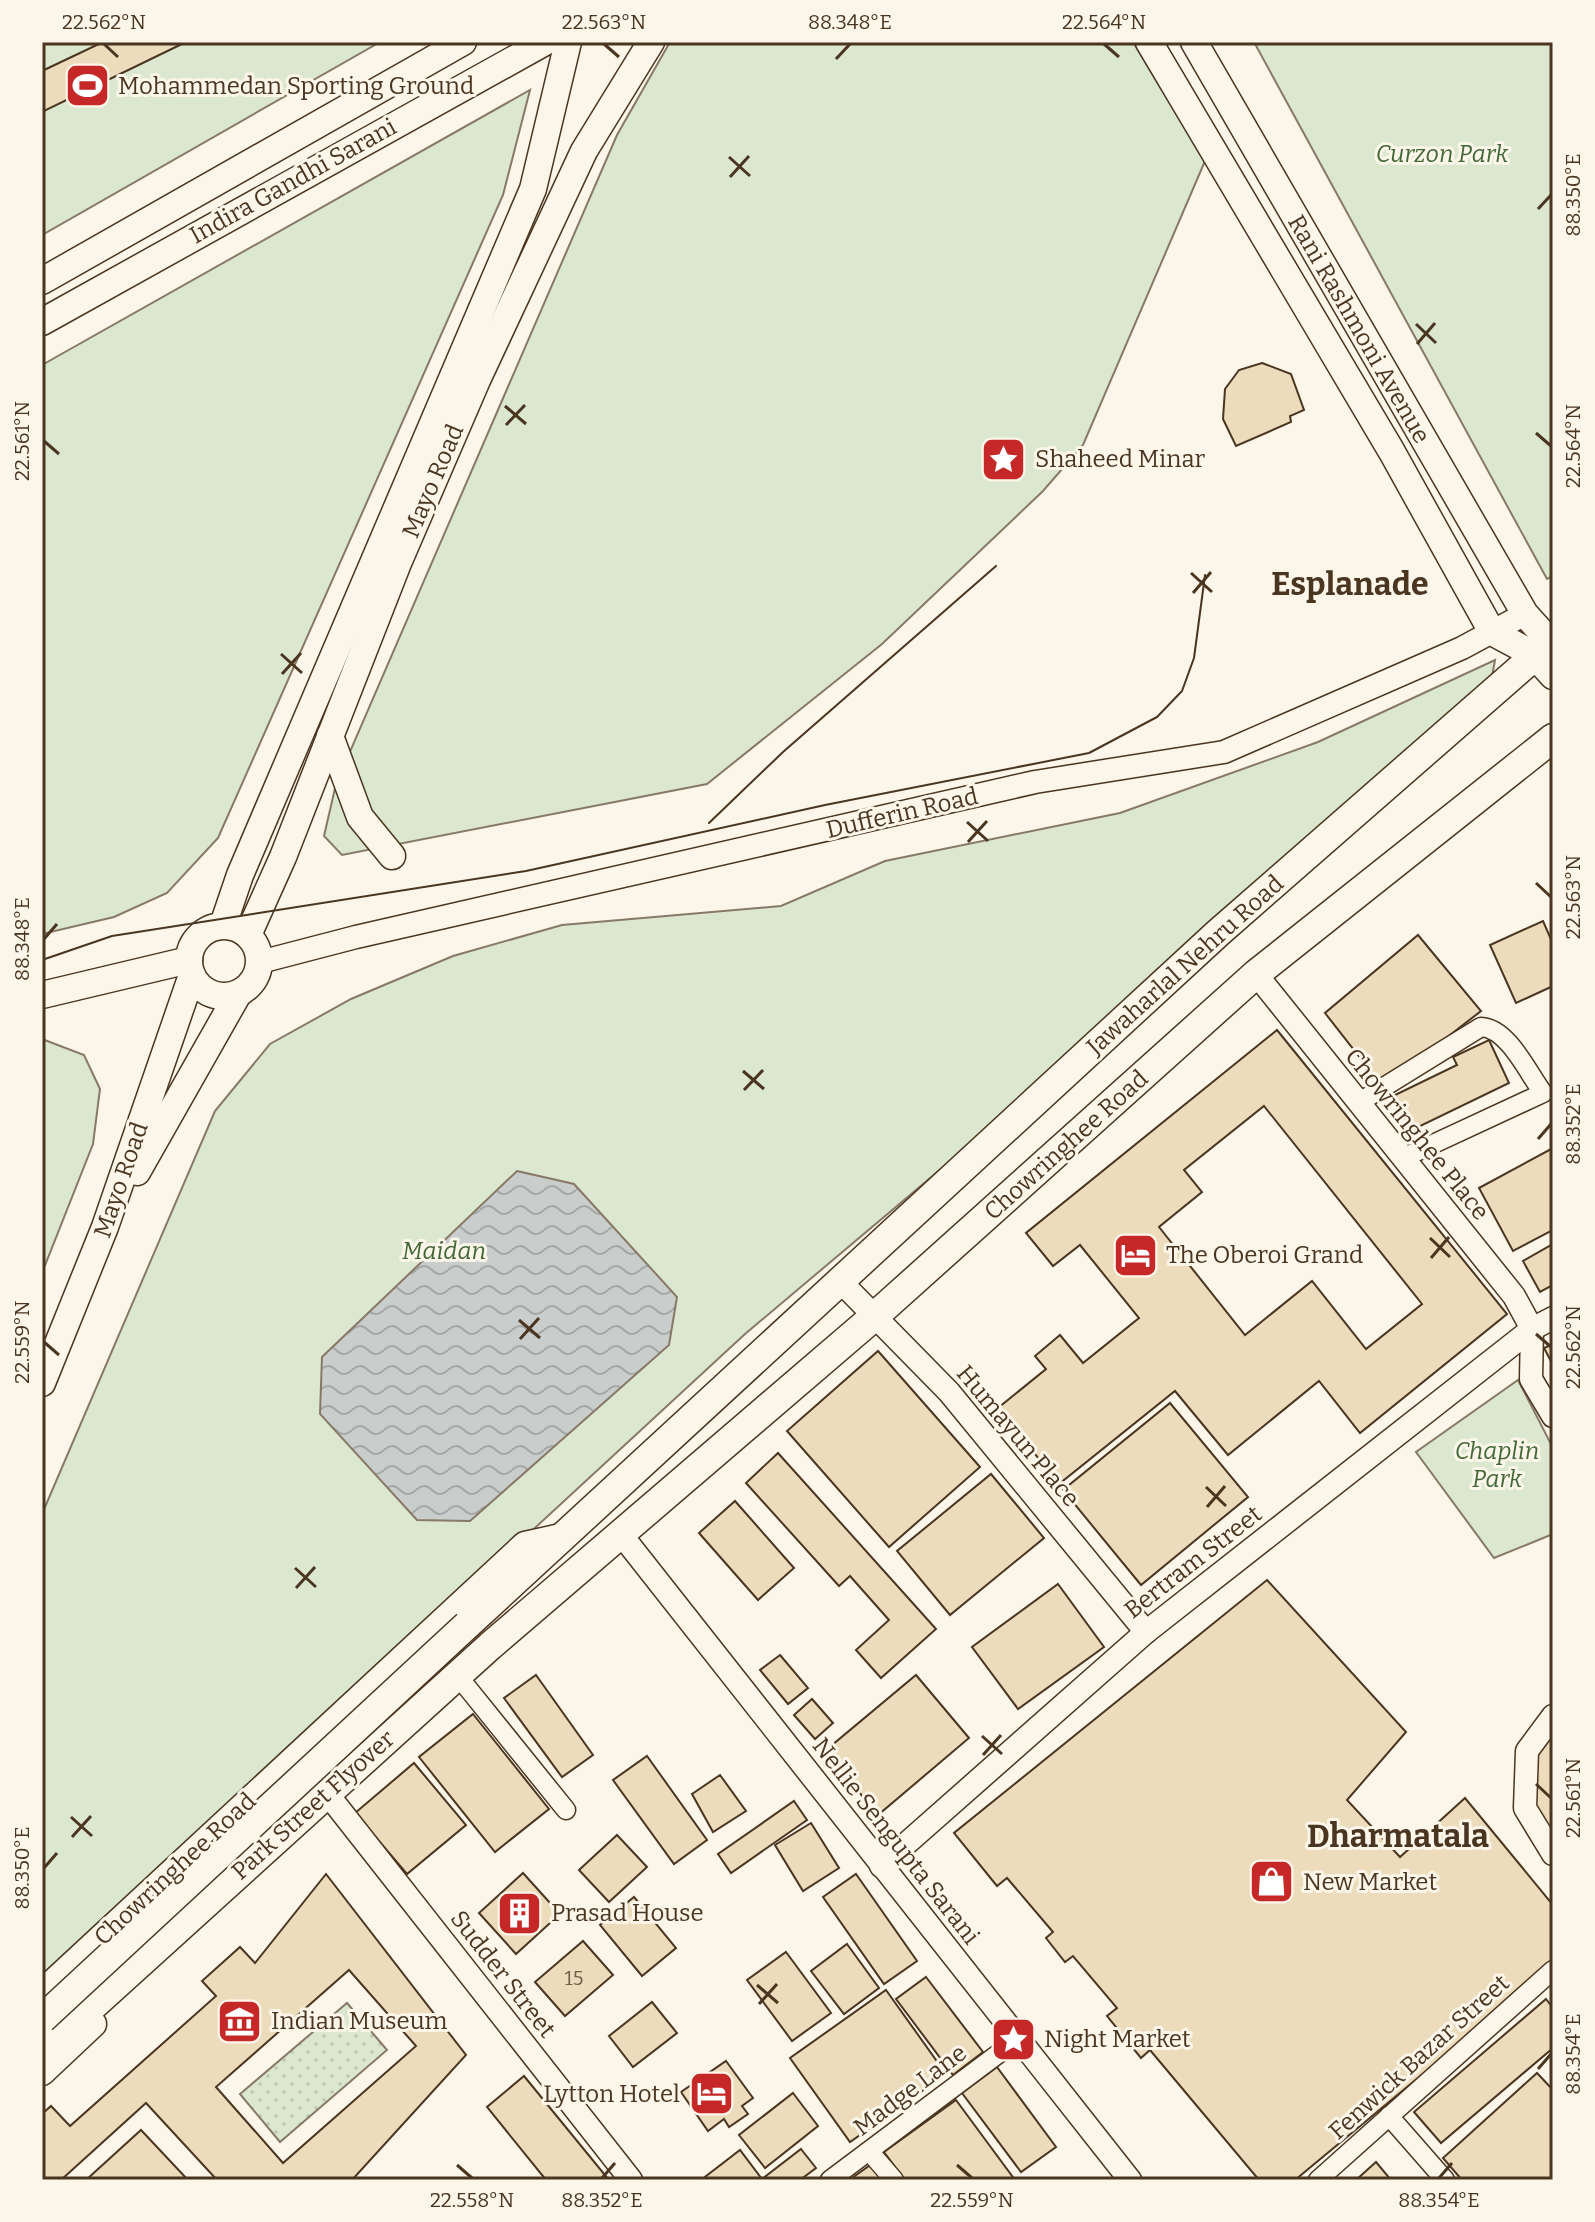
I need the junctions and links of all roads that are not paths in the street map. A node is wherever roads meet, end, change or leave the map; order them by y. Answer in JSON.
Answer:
{"nodes":[{"id":1,"x":463,"y":42,"type":"edge"},
{"id":2,"x":545,"y":42,"type":"edge"},
{"id":3,"x":568,"y":42,"type":"edge"},
{"id":4,"x":651,"y":42,"type":"edge"},
{"id":5,"x":1149,"y":42,"type":"edge"},
{"id":6,"x":1194,"y":42,"type":"edge"},
{"id":7,"x":1268,"y":173,"type":"junction"},
{"id":8,"x":1234,"y":186,"type":"junction"},
{"id":9,"x":42,"y":281,"type":"edge"},
{"id":10,"x":42,"y":322,"type":"edge"},
{"id":11,"x":1525,"y":614,"type":"junction"},
{"id":12,"x":1492,"y":632,"type":"junction"},
{"id":13,"x":1547,"y":645,"type":"edge"},
{"id":14,"x":1553,"y":676,"type":"edge"},
{"id":15,"x":330,"y":736,"type":"junction"},
{"id":16,"x":1553,"y":738,"type":"edge"},
{"id":17,"x":392,"y":856,"type":"dead end"},
{"id":18,"x":223,"y":925,"type":"junction"},
{"id":19,"x":248,"y":935,"type":"junction"},
{"id":20,"x":260,"y":962,"type":"junction"},
{"id":21,"x":190,"y":968,"type":"junction"},
{"id":22,"x":1256,"y":974,"type":"junction"},
{"id":23,"x":238,"y":994,"type":"junction"},
{"id":24,"x":42,"y":995,"type":"edge"},
{"id":25,"x":1548,"y":1091,"type":"edge"},
{"id":26,"x":1358,"y":1103,"type":"junction"},
{"id":27,"x":1403,"y":1158,"type":"junction"},
{"id":28,"x":105,"y":1227,"type":"junction"},
{"id":29,"x":841,"y":1282,"type":"junction"},
{"id":30,"x":876,"y":1315,"type":"junction"},
{"id":31,"x":1553,"y":1318,"type":"edge"},
{"id":32,"x":1532,"y":1329,"type":"junction"},
{"id":33,"x":42,"y":1383,"type":"edge"},
{"id":34,"x":1553,"y":1416,"type":"edge"},
{"id":35,"x":620,"y":1533,"type":"junction"},
{"id":36,"x":561,"y":1537,"type":"junction"},
{"id":37,"x":587,"y":1562,"type":"junction"},
{"id":38,"x":1146,"y":1632,"type":"junction"},
{"id":39,"x":466,"y":1686,"type":"junction"},
{"id":40,"x":1553,"y":1716,"type":"edge"},
{"id":41,"x":333,"y":1801,"type":"junction"},
{"id":42,"x":566,"y":1810,"type":"dead end"},
{"id":43,"x":1553,"y":1854,"type":"edge"},
{"id":44,"x":881,"y":1866,"type":"junction"},
{"id":45,"x":1553,"y":1970,"type":"edge"},
{"id":46,"x":42,"y":1993,"type":"edge"},
{"id":47,"x":42,"y":2019,"type":"edge"},
{"id":48,"x":1018,"y":2039,"type":"junction"},
{"id":49,"x":42,"y":2052,"type":"edge"},
{"id":50,"x":42,"y":2072,"type":"edge"},
{"id":51,"x":1389,"y":2116,"type":"junction"},
{"id":52,"x":869,"y":2151,"type":"junction"},
{"id":53,"x":631,"y":2180,"type":"edge"},
{"id":54,"x":830,"y":2180,"type":"edge"},
{"id":55,"x":894,"y":2180,"type":"edge"},
{"id":56,"x":1130,"y":2180,"type":"edge"},
{"id":57,"x":1318,"y":2180,"type":"edge"},
{"id":58,"x":1445,"y":2180,"type":"edge"}],
"edges":[{"from":1,"to":9,"type":"main road","name":"Indira Gandhi Sarani"},
{"from":2,"to":10,"type":"main road","name":"Indira Gandhi Sarani"},
{"from":3,"to":18,"type":"main road","name":"Mayo Road"},
{"from":4,"to":15,"type":"main road","name":"Mayo Road"},
{"from":5,"to":8,"type":"main road"},
{"from":6,"to":7,"type":"main road","name":"Rani Rashmoni Avenue"},
{"from":7,"to":8,"type":"main road"},
{"from":7,"to":11,"type":"main road","name":"Rani Rashmoni Avenue"},
{"from":8,"to":12,"type":"main road"},
{"from":11,"to":12,"type":"street","name":"Dufferin Road"},
{"from":11,"to":13,"type":"main road","name":"Rani Rashmoni Avenue"},
{"from":12,"to":13,"type":"main road"},
{"from":12,"to":20,"type":"street","name":"Dufferin Road"},
{"from":13,"to":14,"type":"main road","name":"Rani Rashmoni Avenue"},
{"from":13,"to":29,"type":"main road","name":"Jawaharlal Nehru Road"},
{"from":15,"to":17,"type":"main road"},
{"from":15,"to":19,"type":"main road","name":"Mayo Road"},
{"from":16,"to":22,"type":"main road","name":"Chowringhee Road"},
{"from":18,"to":19,"type":"main road"},
{"from":18,"to":21,"type":"main road"},
{"from":19,"to":20,"type":"main road"},
{"from":20,"to":23,"type":"main road"},
{"from":21,"to":23,"type":"main road"},
{"from":21,"to":24,"type":"main road"},
{"from":21,"to":28,"type":"main road","name":"Mayo Road"},
{"from":22,"to":26,"type":"street","name":"Chowringhee Place"},
{"from":22,"to":30,"type":"main road","name":"Chowringhee Road"},
{"from":23,"to":28,"type":"main road"},
{"from":25,"to":26,"type":"street"},
{"from":25,"to":27,"type":"street"},
{"from":26,"to":27,"type":"street","name":"Chowringhee Place"},
{"from":27,"to":32,"type":"street","name":"Chowringhee Place"},
{"from":28,"to":33,"type":"main road","name":"Mayo Road"},
{"from":29,"to":30,"type":"street","name":"Humayun Place"},
{"from":29,"to":36,"type":"main road"},
{"from":30,"to":35,"type":"main road","name":"Chowringhee Road"},
{"from":30,"to":38,"type":"street","name":"Humayun Place"},
{"from":31,"to":32,"type":"street","name":"Bertram Street"},
{"from":32,"to":34,"type":"street"},
{"from":32,"to":38,"type":"street","name":"Bertram Street"},
{"from":35,"to":37,"type":"main road","name":"Chowringhee Road"},
{"from":35,"to":44,"type":"street","name":"Nellie Sengupta Sarani"},
{"from":36,"to":46,"type":"main road","name":"Chowringhee Road"},
{"from":36,"to":47,"type":"main road","name":"Park Street Flyover","bridge":true},
{"from":37,"to":39,"type":"main road"},
{"from":37,"to":49,"type":"main road","name":"Park Street Flyover"},
{"from":38,"to":44,"type":"street","name":"Bertram Street"},
{"from":39,"to":41,"type":"main road"},
{"from":39,"to":42,"type":"street"},
{"from":40,"to":43,"type":"street"},
{"from":41,"to":50,"type":"main road"},
{"from":41,"to":53,"type":"street","name":"Sudder Street"},
{"from":44,"to":48,"type":"street","name":"Nellie Sengupta Sarani"},
{"from":45,"to":51,"type":"street","name":"Fenwick Bazar Street"},
{"from":48,"to":52,"type":"street","name":"Madge Lane"},
{"from":48,"to":56,"type":"street","name":"Nellie Sengupta Sarani"},
{"from":51,"to":57,"type":"street","name":"Fenwick Bazar Street"},
{"from":51,"to":58,"type":"street"},
{"from":52,"to":54,"type":"street","name":"Madge Lane"},
{"from":52,"to":55,"type":"street"}]}
